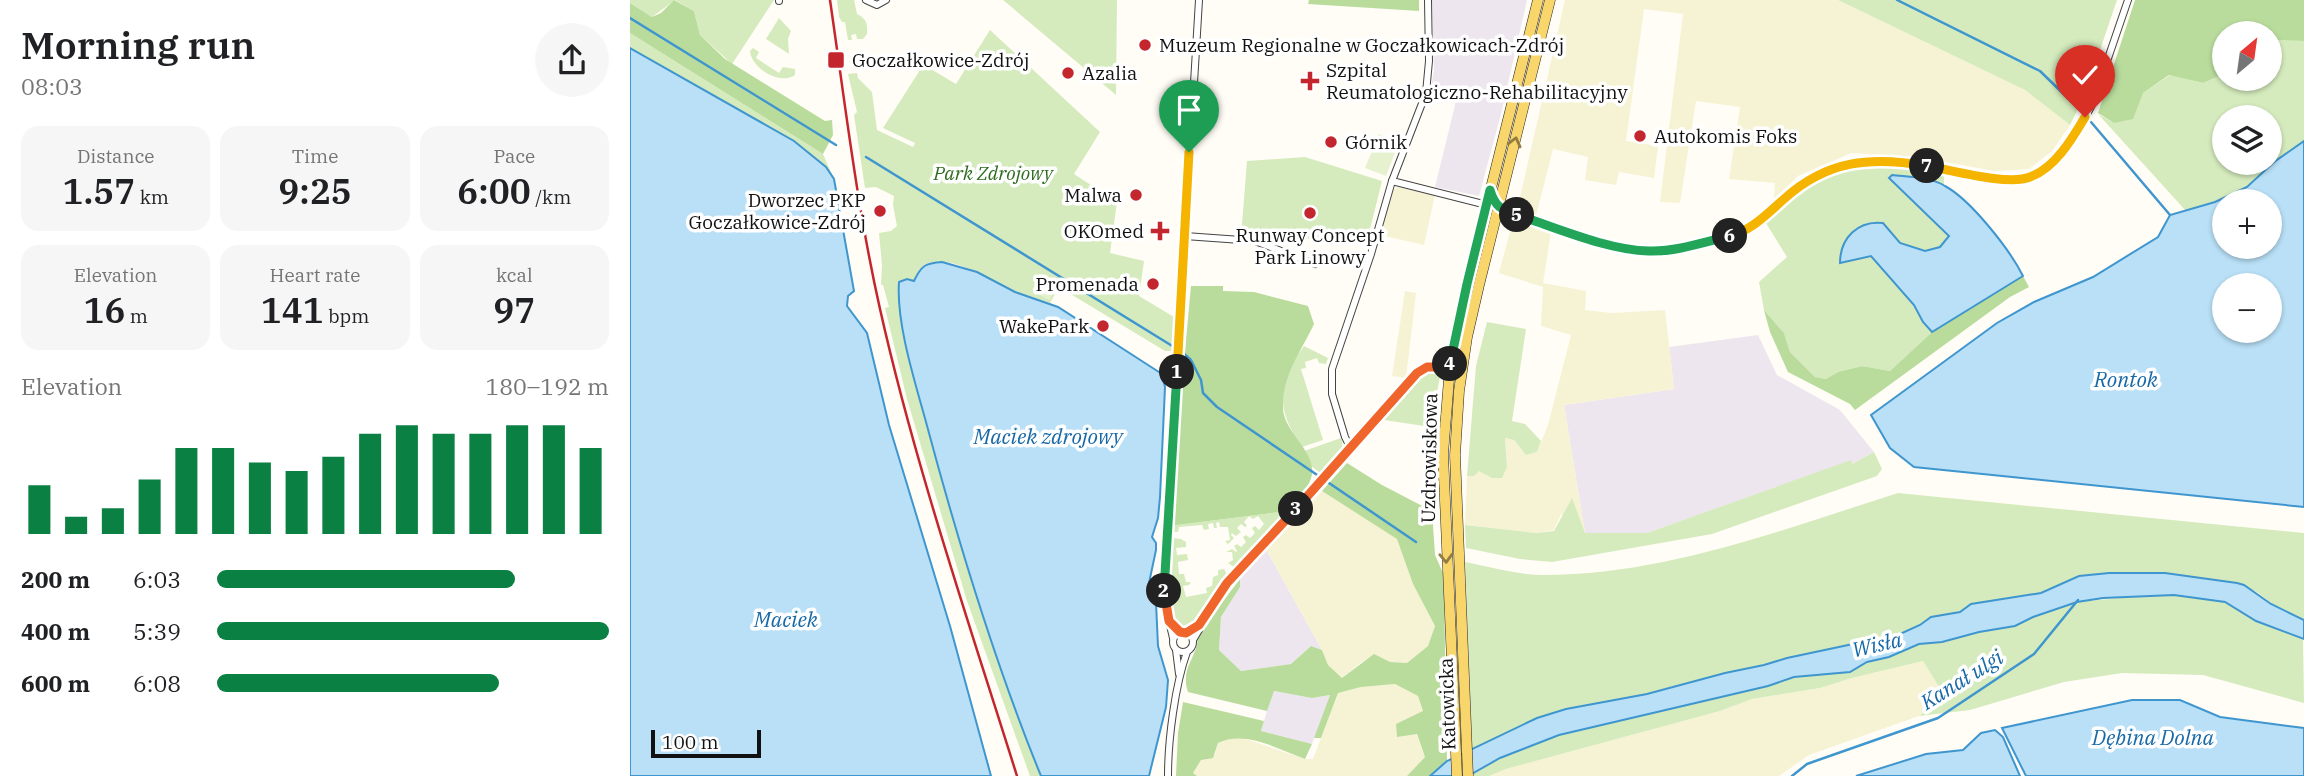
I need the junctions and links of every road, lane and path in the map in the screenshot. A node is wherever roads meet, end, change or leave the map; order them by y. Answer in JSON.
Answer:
{"nodes":[{"id":1,"x":866,"y":0,"type":"edge"},
{"id":2,"x":886,"y":0,"type":"edge"},
{"id":3,"x":1199,"y":0,"type":"edge"},
{"id":4,"x":1428,"y":0,"type":"edge"},
{"id":5,"x":1538,"y":0,"type":"edge"},
{"id":6,"x":1550,"y":0,"type":"edge"},
{"id":7,"x":2127,"y":0,"type":"edge"},
{"id":8,"x":1392,"y":181,"type":"junction"},
{"id":9,"x":1490,"y":190,"type":"junction"},
{"id":10,"x":1487,"y":205,"type":"junction"},
{"id":11,"x":1499,"y":209,"type":"junction"},
{"id":12,"x":1185,"y":236,"type":"junction"},
{"id":13,"x":1315,"y":264,"type":"dead end"},
{"id":14,"x":1450,"y":367,"type":"junction"},
{"id":15,"x":1351,"y":449,"type":"junction"},
{"id":16,"x":1169,"y":621,"type":"junction"},
{"id":17,"x":1199,"y":625,"type":"junction"},
{"id":18,"x":1462,"y":631,"type":"joint"},
{"id":19,"x":1183,"y":632,"type":"junction"},
{"id":20,"x":1450,"y":632,"type":"joint"},
{"id":21,"x":1173,"y":638,"type":"junction"},
{"id":22,"x":1193,"y":640,"type":"junction"},
{"id":23,"x":1176,"y":650,"type":"junction"},
{"id":24,"x":1187,"y":652,"type":"junction"},
{"id":25,"x":1180,"y":676,"type":"junction"},
{"id":26,"x":1460,"y":726,"type":"junction"},
{"id":27,"x":1168,"y":776,"type":"edge"},
{"id":28,"x":1457,"y":776,"type":"edge"},
{"id":29,"x":1468,"y":776,"type":"edge"}],
"edges":[{"from":1,"to":2,"type":"street"},
{"from":3,"to":12,"type":"street"},
{"from":4,"to":8,"type":"street"},
{"from":5,"to":9,"type":"main road","name":"Uzdrowiskowa"},
{"from":11,"to":6,"type":"main road","name":"Uzdrowiskowa","one_way":true},
{"from":7,"to":11,"type":"street"},
{"from":8,"to":10,"type":"street"},
{"from":8,"to":15,"type":"street"},
{"from":9,"to":10,"type":"main road","name":"Uzdrowiskowa"},
{"from":9,"to":11,"type":"main road"},
{"from":10,"to":14,"type":"main road","name":"Uzdrowiskowa"},
{"from":11,"to":18,"type":"main road","name":"Uzdrowiskowa"},
{"from":12,"to":13,"type":"street"},
{"from":12,"to":16,"type":"street"},
{"from":14,"to":15,"type":"street"},
{"from":14,"to":20,"type":"main road","name":"Uzdrowiskowa","one_way":true},
{"from":15,"to":17,"type":"street"},
{"from":16,"to":19,"type":"street"},
{"from":16,"to":21,"type":"street"},
{"from":17,"to":19,"type":"street"},
{"from":17,"to":22,"type":"street"},
{"from":18,"to":26,"type":"main road","name":"Katowicka"},
{"from":19,"to":21,"type":"street"},
{"from":19,"to":22,"type":"street"},
{"from":20,"to":26,"type":"main road","name":"Katowicka"},
{"from":21,"to":23,"type":"street"},
{"from":22,"to":24,"type":"street"},
{"from":23,"to":24,"type":"street"},
{"from":23,"to":25,"type":"street"},
{"from":24,"to":25,"type":"street"},
{"from":25,"to":27,"type":"street"},
{"from":26,"to":28,"type":"main road","name":"Katowicka"},
{"from":26,"to":29,"type":"main road","name":"Katowicka"}]}
